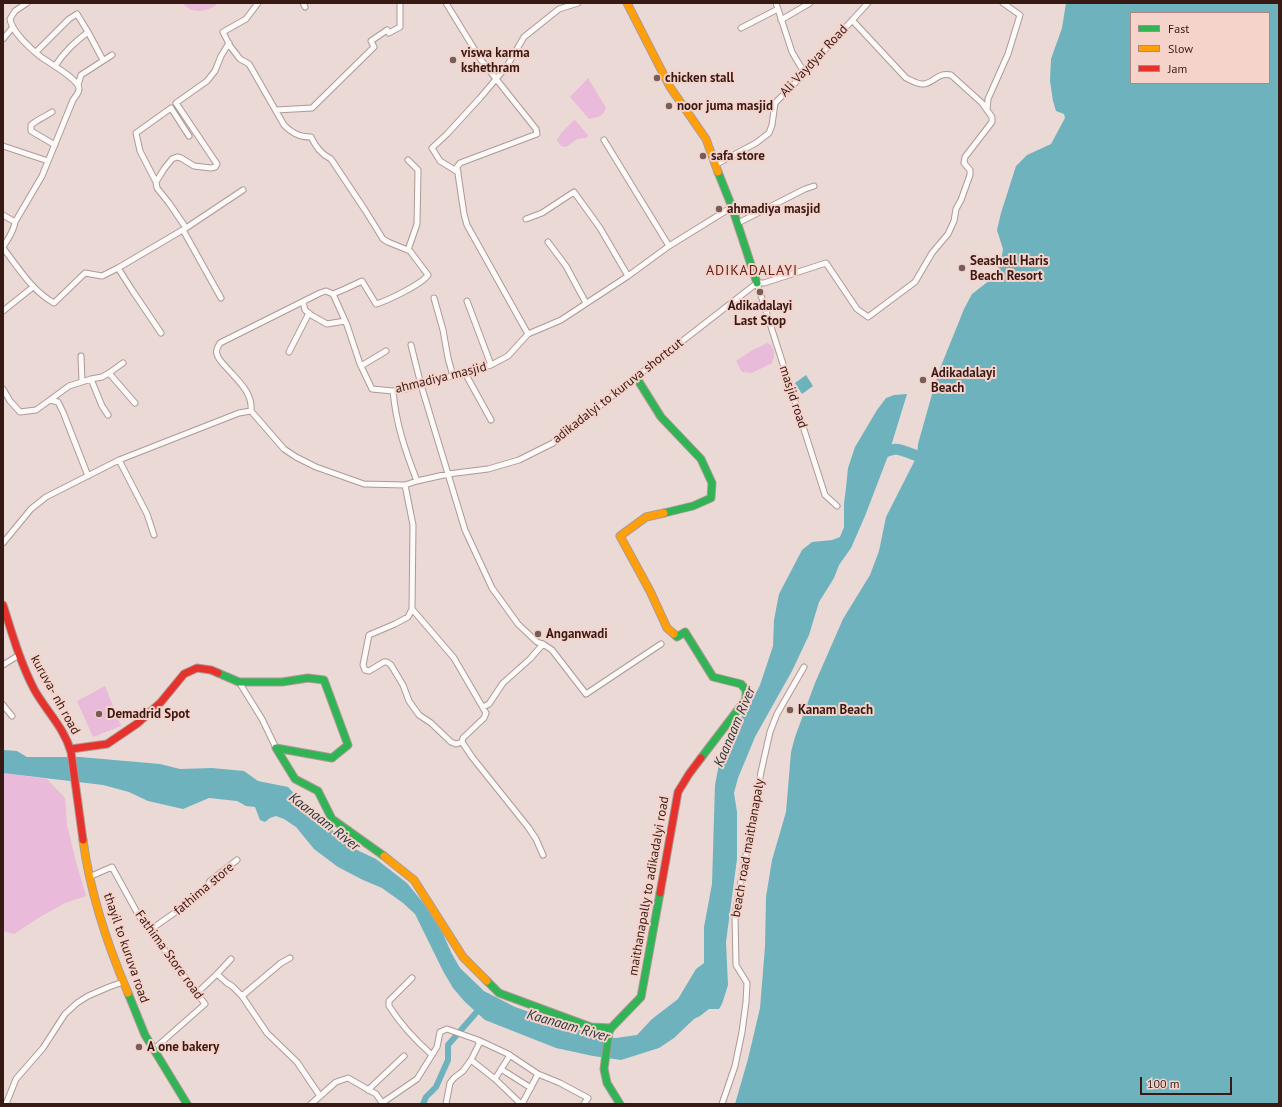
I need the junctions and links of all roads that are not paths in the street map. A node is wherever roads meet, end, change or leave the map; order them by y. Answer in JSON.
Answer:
{"nodes":[{"id":1,"x":26,"y":3,"type":"edge"},
{"id":2,"x":258,"y":3,"type":"edge"},
{"id":3,"x":400,"y":3,"type":"edge"},
{"id":4,"x":446,"y":3,"type":"edge"},
{"id":5,"x":578,"y":3,"type":"edge"},
{"id":6,"x":627,"y":3,"type":"edge"},
{"id":7,"x":776,"y":3,"type":"edge"},
{"id":8,"x":810,"y":3,"type":"edge"},
{"id":9,"x":868,"y":3,"type":"edge"},
{"id":10,"x":1003,"y":3,"type":"edge"},
{"id":11,"x":778,"y":9,"type":"junction"},
{"id":12,"x":781,"y":20,"type":"junction"},
{"id":13,"x":852,"y":20,"type":"junction"},
{"id":14,"x":13,"y":27,"type":"junction"},
{"id":15,"x":741,"y":28,"type":"dead end"},
{"id":16,"x":88,"y":32,"type":"junction"},
{"id":17,"x":3,"y":39,"type":"edge"},
{"id":18,"x":229,"y":43,"type":"junction"},
{"id":19,"x":36,"y":52,"type":"junction"},
{"id":20,"x":112,"y":55,"type":"dead end"},
{"id":21,"x":103,"y":60,"type":"junction"},
{"id":22,"x":56,"y":66,"type":"junction"},
{"id":23,"x":805,"y":74,"type":"junction"},
{"id":24,"x":496,"y":79,"type":"junction"},
{"id":25,"x":78,"y":85,"type":"junction"},
{"id":26,"x":176,"y":103,"type":"junction"},
{"id":27,"x":171,"y":108,"type":"junction"},
{"id":28,"x":276,"y":110,"type":"junction"},
{"id":29,"x":987,"y":110,"type":"junction"},
{"id":30,"x":52,"y":112,"type":"dead end"},
{"id":31,"x":189,"y":136,"type":"dead end"},
{"id":32,"x":604,"y":140,"type":"dead end"},
{"id":33,"x":55,"y":145,"type":"junction"},
{"id":34,"x":3,"y":146,"type":"edge"},
{"id":35,"x":408,"y":160,"type":"dead end"},
{"id":36,"x":48,"y":161,"type":"junction"},
{"id":37,"x":715,"y":164,"type":"junction"},
{"id":38,"x":458,"y":172,"type":"junction"},
{"id":39,"x":156,"y":182,"type":"junction"},
{"id":40,"x":814,"y":186,"type":"dead end"},
{"id":41,"x":244,"y":190,"type":"dead end"},
{"id":42,"x":732,"y":207,"type":"junction"},
{"id":43,"x":3,"y":215,"type":"edge"},
{"id":44,"x":526,"y":219,"type":"dead end"},
{"id":45,"x":15,"y":222,"type":"junction"},
{"id":46,"x":738,"y":223,"type":"junction"},
{"id":47,"x":184,"y":229,"type":"junction"},
{"id":48,"x":548,"y":242,"type":"dead end"},
{"id":49,"x":668,"y":246,"type":"junction"},
{"id":50,"x":3,"y":247,"type":"edge"},
{"id":51,"x":408,"y":250,"type":"junction"},
{"id":52,"x":118,"y":268,"type":"junction"},
{"id":53,"x":628,"y":276,"type":"junction"},
{"id":54,"x":757,"y":282,"type":"junction"},
{"id":55,"x":34,"y":287,"type":"junction"},
{"id":56,"x":332,"y":294,"type":"junction"},
{"id":57,"x":221,"y":298,"type":"dead end"},
{"id":58,"x":434,"y":298,"type":"dead end"},
{"id":59,"x":303,"y":302,"type":"junction"},
{"id":60,"x":467,"y":302,"type":"dead end"},
{"id":61,"x":586,"y":303,"type":"junction"},
{"id":62,"x":3,"y":311,"type":"edge"},
{"id":63,"x":309,"y":313,"type":"junction"},
{"id":64,"x":345,"y":321,"type":"junction"},
{"id":65,"x":161,"y":334,"type":"dead end"},
{"id":66,"x":528,"y":334,"type":"junction"},
{"id":67,"x":411,"y":345,"type":"dead end"},
{"id":68,"x":386,"y":351,"type":"dead end"},
{"id":69,"x":289,"y":352,"type":"dead end"},
{"id":70,"x":81,"y":356,"type":"dead end"},
{"id":71,"x":123,"y":363,"type":"dead end"},
{"id":72,"x":491,"y":365,"type":"junction"},
{"id":73,"x":361,"y":366,"type":"junction"},
{"id":74,"x":109,"y":373,"type":"junction"},
{"id":75,"x":465,"y":373,"type":"junction"},
{"id":76,"x":453,"y":376,"type":"junction"},
{"id":77,"x":636,"y":377,"type":"junction"},
{"id":78,"x":91,"y":379,"type":"junction"},
{"id":79,"x":82,"y":382,"type":"junction"},
{"id":80,"x":421,"y":385,"type":"junction"},
{"id":81,"x":3,"y":389,"type":"edge"},
{"id":82,"x":393,"y":391,"type":"junction"},
{"id":83,"x":50,"y":400,"type":"junction"},
{"id":84,"x":135,"y":404,"type":"dead end"},
{"id":85,"x":251,"y":411,"type":"junction"},
{"id":86,"x":108,"y":415,"type":"dead end"},
{"id":87,"x":491,"y":420,"type":"dead end"},
{"id":88,"x":119,"y":460,"type":"junction"},
{"id":89,"x":448,"y":474,"type":"junction"},
{"id":90,"x":88,"y":476,"type":"junction"},
{"id":91,"x":417,"y":481,"type":"junction"},
{"id":92,"x":405,"y":485,"type":"junction"},
{"id":93,"x":837,"y":506,"type":"dead end"},
{"id":94,"x":154,"y":535,"type":"dead end"},
{"id":95,"x":3,"y":543,"type":"edge"},
{"id":96,"x":3,"y":605,"type":"edge"},
{"id":97,"x":412,"y":609,"type":"junction"},
{"id":98,"x":543,"y":644,"type":"junction"},
{"id":99,"x":661,"y":644,"type":"dead end"},
{"id":100,"x":19,"y":655,"type":"junction"},
{"id":101,"x":3,"y":665,"type":"edge"},
{"id":102,"x":804,"y":667,"type":"dead end"},
{"id":103,"x":239,"y":682,"type":"junction"},
{"id":104,"x":3,"y":705,"type":"edge"},
{"id":105,"x":483,"y":708,"type":"junction"},
{"id":106,"x":12,"y":716,"type":"dead end"},
{"id":107,"x":462,"y":742,"type":"junction"},
{"id":108,"x":276,"y":748,"type":"junction"},
{"id":109,"x":71,"y":750,"type":"junction"},
{"id":110,"x":76,"y":789,"type":"joint"},
{"id":111,"x":543,"y":855,"type":"dead end"},
{"id":112,"x":237,"y":860,"type":"dead end"},
{"id":113,"x":89,"y":877,"type":"junction"},
{"id":114,"x":150,"y":930,"type":"junction"},
{"id":115,"x":290,"y":958,"type":"dead end"},
{"id":116,"x":231,"y":959,"type":"dead end"},
{"id":117,"x":217,"y":974,"type":"junction"},
{"id":118,"x":412,"y":978,"type":"dead end"},
{"id":119,"x":123,"y":982,"type":"junction"},
{"id":120,"x":197,"y":993,"type":"junction"},
{"id":121,"x":242,"y":996,"type":"junction"},
{"id":122,"x":610,"y":1030,"type":"junction"},
{"id":123,"x":478,"y":1040,"type":"junction"},
{"id":124,"x":154,"y":1050,"type":"junction"},
{"id":125,"x":432,"y":1055,"type":"junction"},
{"id":126,"x":510,"y":1055,"type":"junction"},
{"id":127,"x":404,"y":1056,"type":"dead end"},
{"id":128,"x":471,"y":1060,"type":"junction"},
{"id":129,"x":501,"y":1069,"type":"junction"},
{"id":130,"x":538,"y":1074,"type":"junction"},
{"id":131,"x":495,"y":1079,"type":"junction"},
{"id":132,"x":531,"y":1088,"type":"junction"},
{"id":133,"x":368,"y":1090,"type":"junction"},
{"id":134,"x":320,"y":1096,"type":"junction"},
{"id":135,"x":383,"y":1103,"type":"edge"},
{"id":136,"x":6,"y":1104,"type":"edge"},
{"id":137,"x":187,"y":1104,"type":"edge"},
{"id":138,"x":311,"y":1104,"type":"edge"},
{"id":139,"x":446,"y":1104,"type":"edge"},
{"id":140,"x":522,"y":1104,"type":"edge"},
{"id":141,"x":584,"y":1104,"type":"edge"},
{"id":142,"x":620,"y":1104,"type":"edge"},
{"id":143,"x":722,"y":1104,"type":"edge"}],
"edges":[{"from":1,"to":14,"type":"street"},
{"from":2,"to":18,"type":"street"},
{"from":3,"to":28,"type":"street"},
{"from":4,"to":24,"type":"street"},
{"from":5,"to":24,"type":"street"},
{"from":6,"to":37,"type":"street"},
{"from":7,"to":11,"type":"street"},
{"from":8,"to":12,"type":"street"},
{"from":9,"to":13,"type":"street","name":"Ali Vaydyar Road"},
{"from":10,"to":29,"type":"street"},
{"from":11,"to":12,"type":"street"},
{"from":11,"to":15,"type":"street"},
{"from":12,"to":23,"type":"street"},
{"from":13,"to":23,"type":"street","name":"Ali Vaydyar Road"},
{"from":13,"to":29,"type":"street"},
{"from":14,"to":17,"type":"street"},
{"from":14,"to":19,"type":"street"},
{"from":16,"to":19,"type":"street"},
{"from":16,"to":21,"type":"street"},
{"from":16,"to":22,"type":"street"},
{"from":18,"to":26,"type":"street"},
{"from":18,"to":28,"type":"street"},
{"from":19,"to":22,"type":"street"},
{"from":20,"to":21,"type":"street"},
{"from":21,"to":25,"type":"street"},
{"from":22,"to":25,"type":"street"},
{"from":23,"to":37,"type":"street","name":"Ali Vaydyar Road"},
{"from":24,"to":38,"type":"street"},
{"from":24,"to":38,"type":"street"},
{"from":25,"to":33,"type":"street"},
{"from":26,"to":27,"type":"street"},
{"from":26,"to":39,"type":"street"},
{"from":27,"to":31,"type":"street"},
{"from":27,"to":39,"type":"street"},
{"from":28,"to":51,"type":"street"},
{"from":29,"to":54,"type":"street"},
{"from":30,"to":33,"type":"street"},
{"from":32,"to":49,"type":"street"},
{"from":33,"to":36,"type":"street"},
{"from":34,"to":36,"type":"street"},
{"from":35,"to":51,"type":"street"},
{"from":36,"to":45,"type":"street"},
{"from":37,"to":42,"type":"street"},
{"from":38,"to":66,"type":"street"},
{"from":39,"to":47,"type":"street"},
{"from":40,"to":46,"type":"street"},
{"from":41,"to":47,"type":"street"},
{"from":42,"to":46,"type":"street"},
{"from":42,"to":49,"type":"street","name":"ahmadiya masjid"},
{"from":43,"to":45,"type":"street"},
{"from":44,"to":53,"type":"street"},
{"from":45,"to":50,"type":"street"},
{"from":46,"to":54,"type":"street"},
{"from":47,"to":52,"type":"street"},
{"from":47,"to":57,"type":"street"},
{"from":48,"to":61,"type":"street"},
{"from":49,"to":53,"type":"street","name":"ahmadiya masjid"},
{"from":50,"to":55,"type":"street"},
{"from":51,"to":56,"type":"street"},
{"from":52,"to":55,"type":"street"},
{"from":52,"to":65,"type":"street"},
{"from":53,"to":61,"type":"street","name":"ahmadiya masjid"},
{"from":54,"to":77,"type":"street","name":"adikadalyi to kuruva shortcut"},
{"from":54,"to":93,"type":"street","name":"masjid road"},
{"from":55,"to":62,"type":"street"},
{"from":56,"to":59,"type":"street"},
{"from":56,"to":64,"type":"street","name":"ahmadiya masjid"},
{"from":58,"to":76,"type":"street"},
{"from":59,"to":63,"type":"street"},
{"from":59,"to":85,"type":"street"},
{"from":60,"to":72,"type":"street"},
{"from":61,"to":66,"type":"street","name":"ahmadiya masjid"},
{"from":63,"to":64,"type":"street"},
{"from":63,"to":69,"type":"street"},
{"from":64,"to":73,"type":"street","name":"ahmadiya masjid"},
{"from":66,"to":72,"type":"street","name":"ahmadiya masjid"},
{"from":67,"to":80,"type":"street"},
{"from":68,"to":73,"type":"street"},
{"from":70,"to":79,"type":"street"},
{"from":71,"to":74,"type":"street"},
{"from":72,"to":75,"type":"street","name":"ahmadiya masjid"},
{"from":73,"to":82,"type":"street","name":"ahmadiya masjid"},
{"from":74,"to":78,"type":"street"},
{"from":74,"to":84,"type":"street"},
{"from":75,"to":76,"type":"street","name":"ahmadiya masjid"},
{"from":75,"to":87,"type":"street"},
{"from":76,"to":80,"type":"street","name":"ahmadiya masjid"},
{"from":77,"to":89,"type":"street","name":"adikadalyi to kuruva shortcut"},
{"from":77,"to":122,"type":"street","name":"maithanapally to adikadalyi road"},
{"from":78,"to":79,"type":"street"},
{"from":78,"to":86,"type":"street"},
{"from":79,"to":83,"type":"street"},
{"from":80,"to":82,"type":"street","name":"ahmadiya masjid"},
{"from":80,"to":89,"type":"street"},
{"from":81,"to":83,"type":"street"},
{"from":82,"to":91,"type":"street"},
{"from":83,"to":90,"type":"street"},
{"from":85,"to":88,"type":"street"},
{"from":85,"to":92,"type":"street","name":"adikadalyi to kuruva shortcut"},
{"from":88,"to":90,"type":"street"},
{"from":88,"to":94,"type":"street"},
{"from":89,"to":91,"type":"street","name":"adikadalyi to kuruva shortcut"},
{"from":89,"to":98,"type":"street"},
{"from":90,"to":95,"type":"street"},
{"from":91,"to":92,"type":"street","name":"adikadalyi to kuruva shortcut"},
{"from":92,"to":97,"type":"street"},
{"from":96,"to":100,"type":"street","name":"kuruva- nh road"},
{"from":97,"to":105,"type":"street"},
{"from":97,"to":107,"type":"street"},
{"from":98,"to":99,"type":"street"},
{"from":98,"to":105,"type":"street"},
{"from":100,"to":101,"type":"street"},
{"from":100,"to":109,"type":"street","name":"kuruva- nh road"},
{"from":102,"to":143,"type":"street","name":"beach road maithanapaly"},
{"from":103,"to":108,"type":"street"},
{"from":103,"to":108,"type":"street"},
{"from":103,"to":109,"type":"street"},
{"from":104,"to":106,"type":"street"},
{"from":105,"to":107,"type":"street"},
{"from":107,"to":111,"type":"street"},
{"from":108,"to":122,"type":"street"},
{"from":109,"to":110,"type":"street","name":"kuruva- nh road"},
{"from":110,"to":113,"type":"street","name":"thayil to kuruva road"},
{"from":112,"to":114,"type":"street","name":"fathima store"},
{"from":113,"to":114,"type":"street","name":"Fathima Store road"},
{"from":113,"to":119,"type":"street","name":"thayil to kuruva road"},
{"from":114,"to":120,"type":"street","name":"Fathima Store road"},
{"from":115,"to":121,"type":"street"},
{"from":116,"to":117,"type":"street"},
{"from":117,"to":120,"type":"street"},
{"from":117,"to":121,"type":"street"},
{"from":118,"to":125,"type":"street"},
{"from":119,"to":124,"type":"street","name":"thayil to kuruva road"},
{"from":119,"to":136,"type":"street"},
{"from":120,"to":124,"type":"street","name":"Fathima Store road"},
{"from":121,"to":134,"type":"street"},
{"from":122,"to":142,"type":"street"},
{"from":123,"to":125,"type":"street"},
{"from":123,"to":126,"type":"street"},
{"from":123,"to":128,"type":"street"},
{"from":124,"to":137,"type":"street","name":"thayil to kuruva road"},
{"from":125,"to":135,"type":"street"},
{"from":126,"to":129,"type":"street"},
{"from":126,"to":130,"type":"street"},
{"from":127,"to":133,"type":"street"},
{"from":128,"to":131,"type":"street"},
{"from":128,"to":139,"type":"street"},
{"from":129,"to":131,"type":"street"},
{"from":129,"to":132,"type":"street"},
{"from":130,"to":132,"type":"street"},
{"from":130,"to":141,"type":"street"},
{"from":131,"to":140,"type":"street"},
{"from":132,"to":140,"type":"street"},
{"from":133,"to":134,"type":"street"},
{"from":133,"to":135,"type":"street"},
{"from":134,"to":138,"type":"street"}]}
